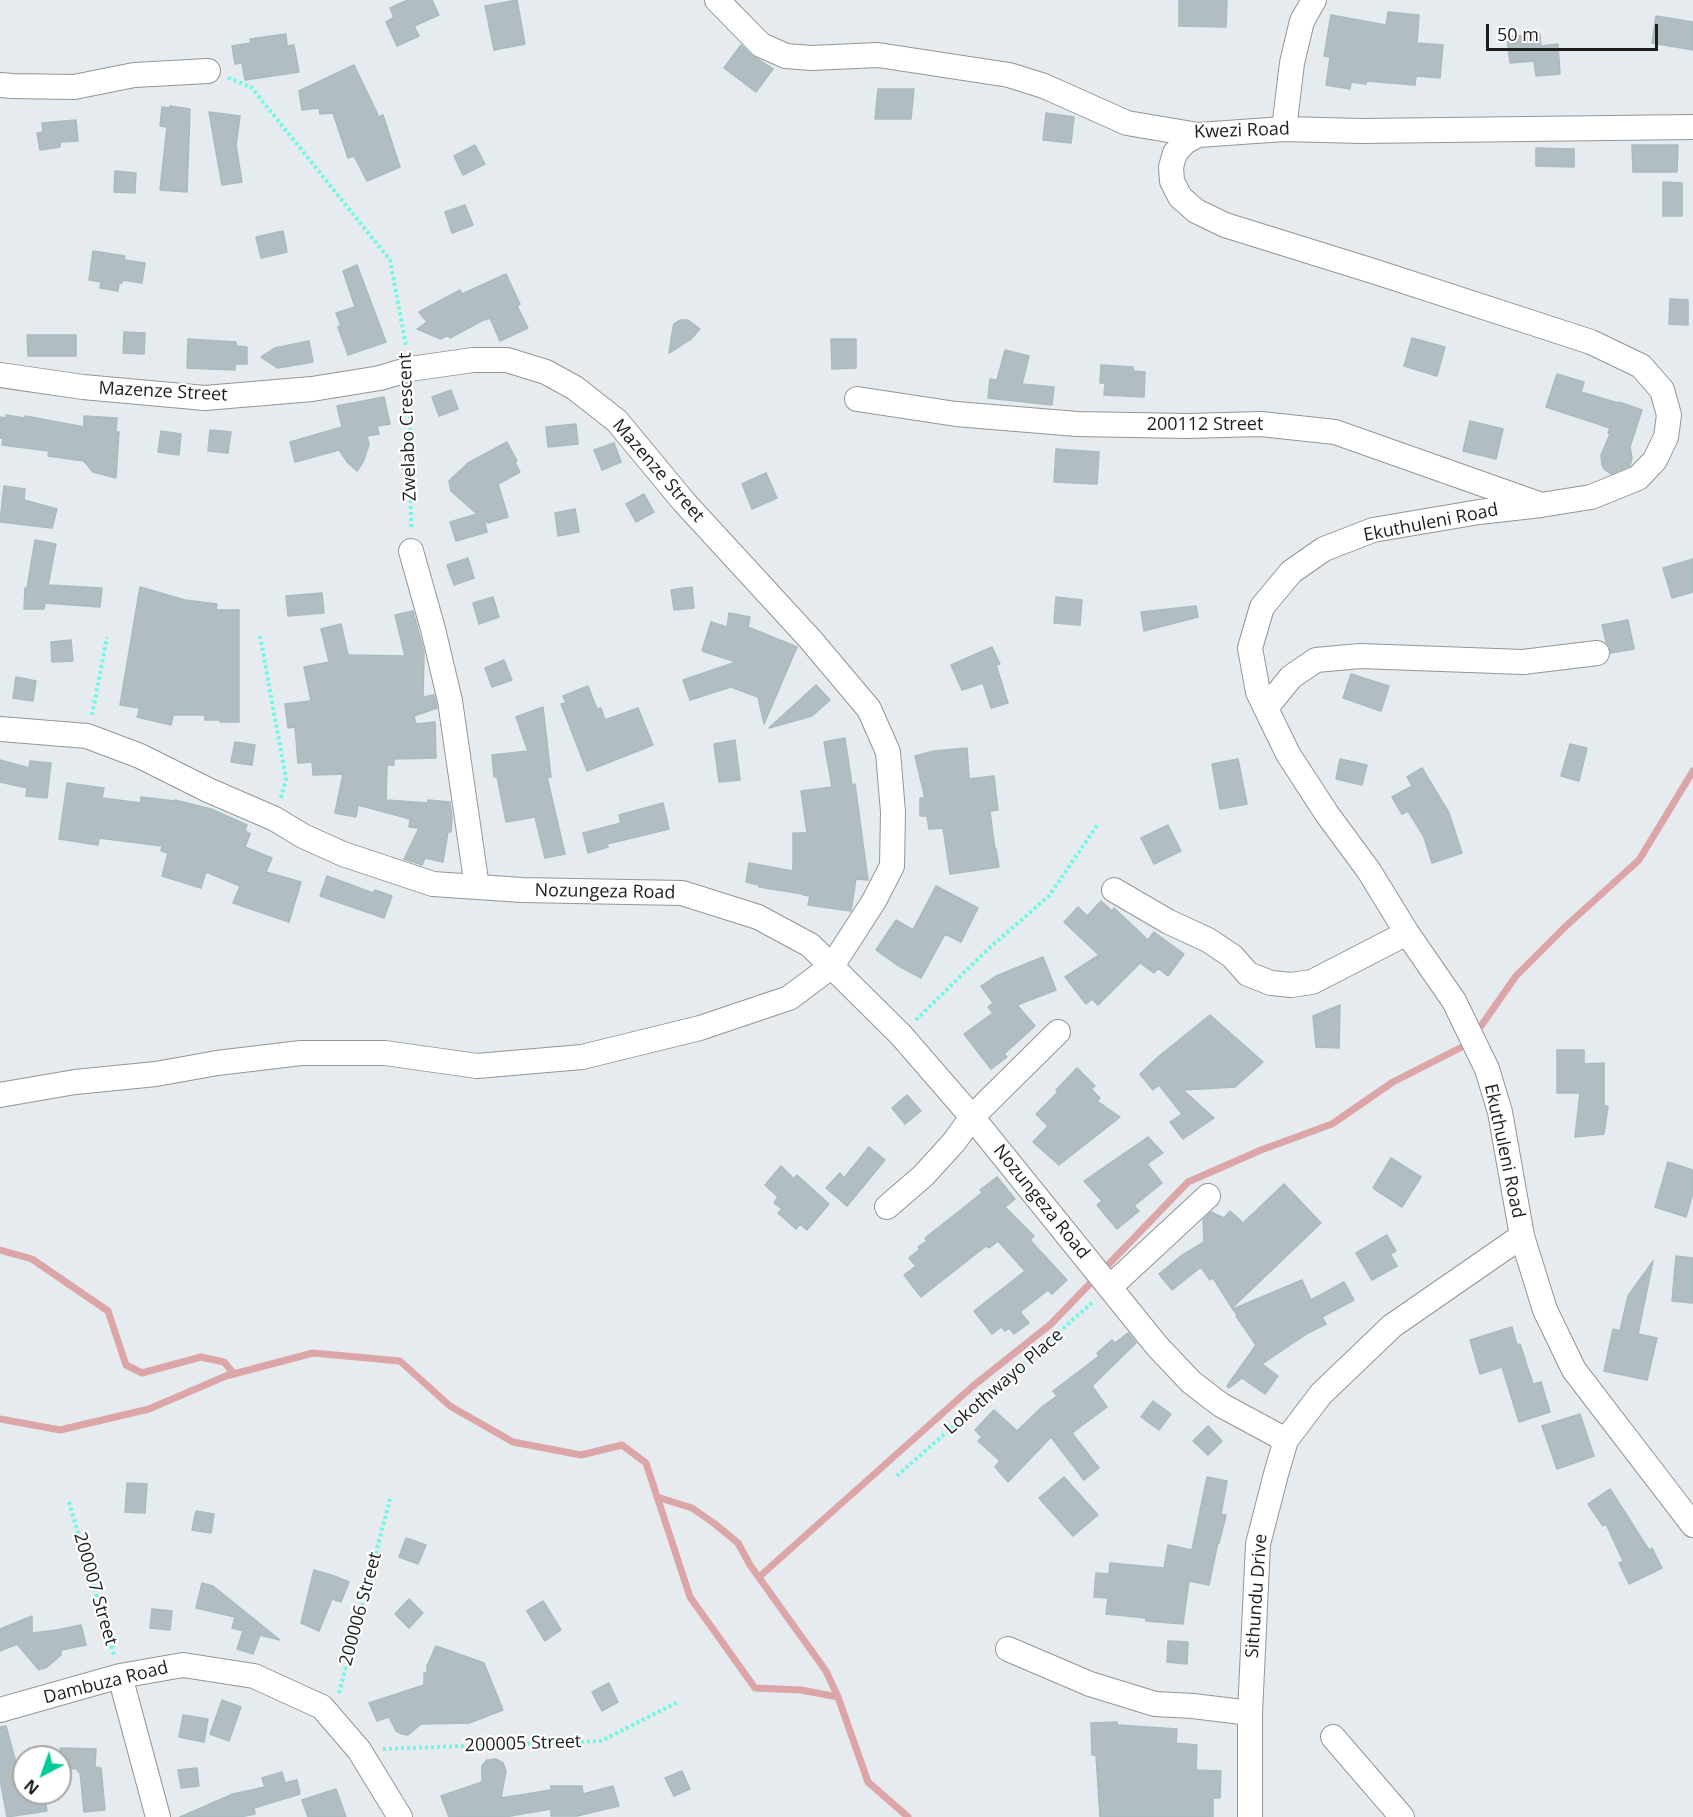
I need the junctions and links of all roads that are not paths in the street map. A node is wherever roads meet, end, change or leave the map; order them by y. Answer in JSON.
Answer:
{"nodes":[{"id":1,"x":717,"y":0,"type":"edge"},
{"id":2,"x":1314,"y":0,"type":"edge"},
{"id":3,"x":208,"y":71,"type":"road end"},
{"id":4,"x":0,"y":84,"type":"edge"},
{"id":5,"x":1693,"y":127,"type":"edge"},
{"id":6,"x":1284,"y":129,"type":"junction"},
{"id":7,"x":1198,"y":135,"type":"junction"},
{"id":8,"x":0,"y":375,"type":"edge"},
{"id":9,"x":857,"y":399,"type":"dead end"},
{"id":10,"x":1541,"y":505,"type":"junction"},
{"id":11,"x":411,"y":551,"type":"road end"},
{"id":12,"x":1597,"y":652,"type":"dead end"},
{"id":13,"x":1266,"y":708,"type":"junction"},
{"id":14,"x":0,"y":729,"type":"edge"},
{"id":15,"x":477,"y":886,"type":"junction"},
{"id":16,"x":1114,"y":890,"type":"dead end"},
{"id":17,"x":1407,"y":933,"type":"junction"},
{"id":18,"x":832,"y":966,"type":"junction"},
{"id":19,"x":1058,"y":1032,"type":"dead end"},
{"id":20,"x":0,"y":1095,"type":"edge"},
{"id":21,"x":972,"y":1117,"type":"junction"},
{"id":22,"x":1208,"y":1196,"type":"dead end"},
{"id":23,"x":887,"y":1207,"type":"dead end"},
{"id":24,"x":1522,"y":1236,"type":"junction"},
{"id":25,"x":1110,"y":1287,"type":"junction"},
{"id":26,"x":1286,"y":1440,"type":"junction"},
{"id":27,"x":1693,"y":1525,"type":"edge"},
{"id":28,"x":1008,"y":1650,"type":"dead end"},
{"id":29,"x":120,"y":1676,"type":"junction"},
{"id":30,"x":0,"y":1710,"type":"edge"},
{"id":31,"x":1250,"y":1713,"type":"junction"},
{"id":32,"x":1333,"y":1737,"type":"dead end"},
{"id":33,"x":158,"y":1817,"type":"edge"},
{"id":34,"x":400,"y":1817,"type":"edge"},
{"id":35,"x":1250,"y":1817,"type":"edge"},
{"id":36,"x":1402,"y":1817,"type":"edge"}],
"edges":[{"from":1,"to":7,"type":"street","name":"Kwezi Road"},
{"from":2,"to":6,"type":"street"},
{"from":3,"to":4,"type":"street"},
{"from":5,"to":6,"type":"street","name":"Kwezi Road"},
{"from":6,"to":7,"type":"street","name":"Kwezi Road"},
{"from":7,"to":10,"type":"street","name":"Ekuthuleni Road"},
{"from":8,"to":18,"type":"street","name":"Mazenze Street"},
{"from":9,"to":10,"type":"street","name":"200112 Street"},
{"from":10,"to":13,"type":"street","name":"Ekuthuleni Road"},
{"from":11,"to":15,"type":"street"},
{"from":12,"to":13,"type":"street"},
{"from":13,"to":17,"type":"street","name":"Ekuthuleni Road"},
{"from":14,"to":15,"type":"street","name":"Nozungeza Road"},
{"from":15,"to":18,"type":"street","name":"Nozungeza Road"},
{"from":16,"to":17,"type":"street"},
{"from":17,"to":24,"type":"street","name":"Ekuthuleni Road"},
{"from":18,"to":20,"type":"street"},
{"from":18,"to":21,"type":"street","name":"Nozungeza Road"},
{"from":19,"to":21,"type":"street"},
{"from":21,"to":23,"type":"street"},
{"from":21,"to":25,"type":"street","name":"Nozungeza Road"},
{"from":22,"to":25,"type":"street"},
{"from":24,"to":26,"type":"street","name":"Sithundu Drive"},
{"from":24,"to":27,"type":"street","name":"Ekuthuleni Road"},
{"from":25,"to":26,"type":"street","name":"Nozungeza Road"},
{"from":26,"to":31,"type":"street","name":"Sithundu Drive"},
{"from":28,"to":31,"type":"street"},
{"from":29,"to":30,"type":"street","name":"Dambuza Road"},
{"from":29,"to":33,"type":"street"},
{"from":29,"to":34,"type":"street","name":"Dambuza Road"},
{"from":31,"to":35,"type":"street","name":"Sithundu Drive"},
{"from":32,"to":36,"type":"street"}]}
